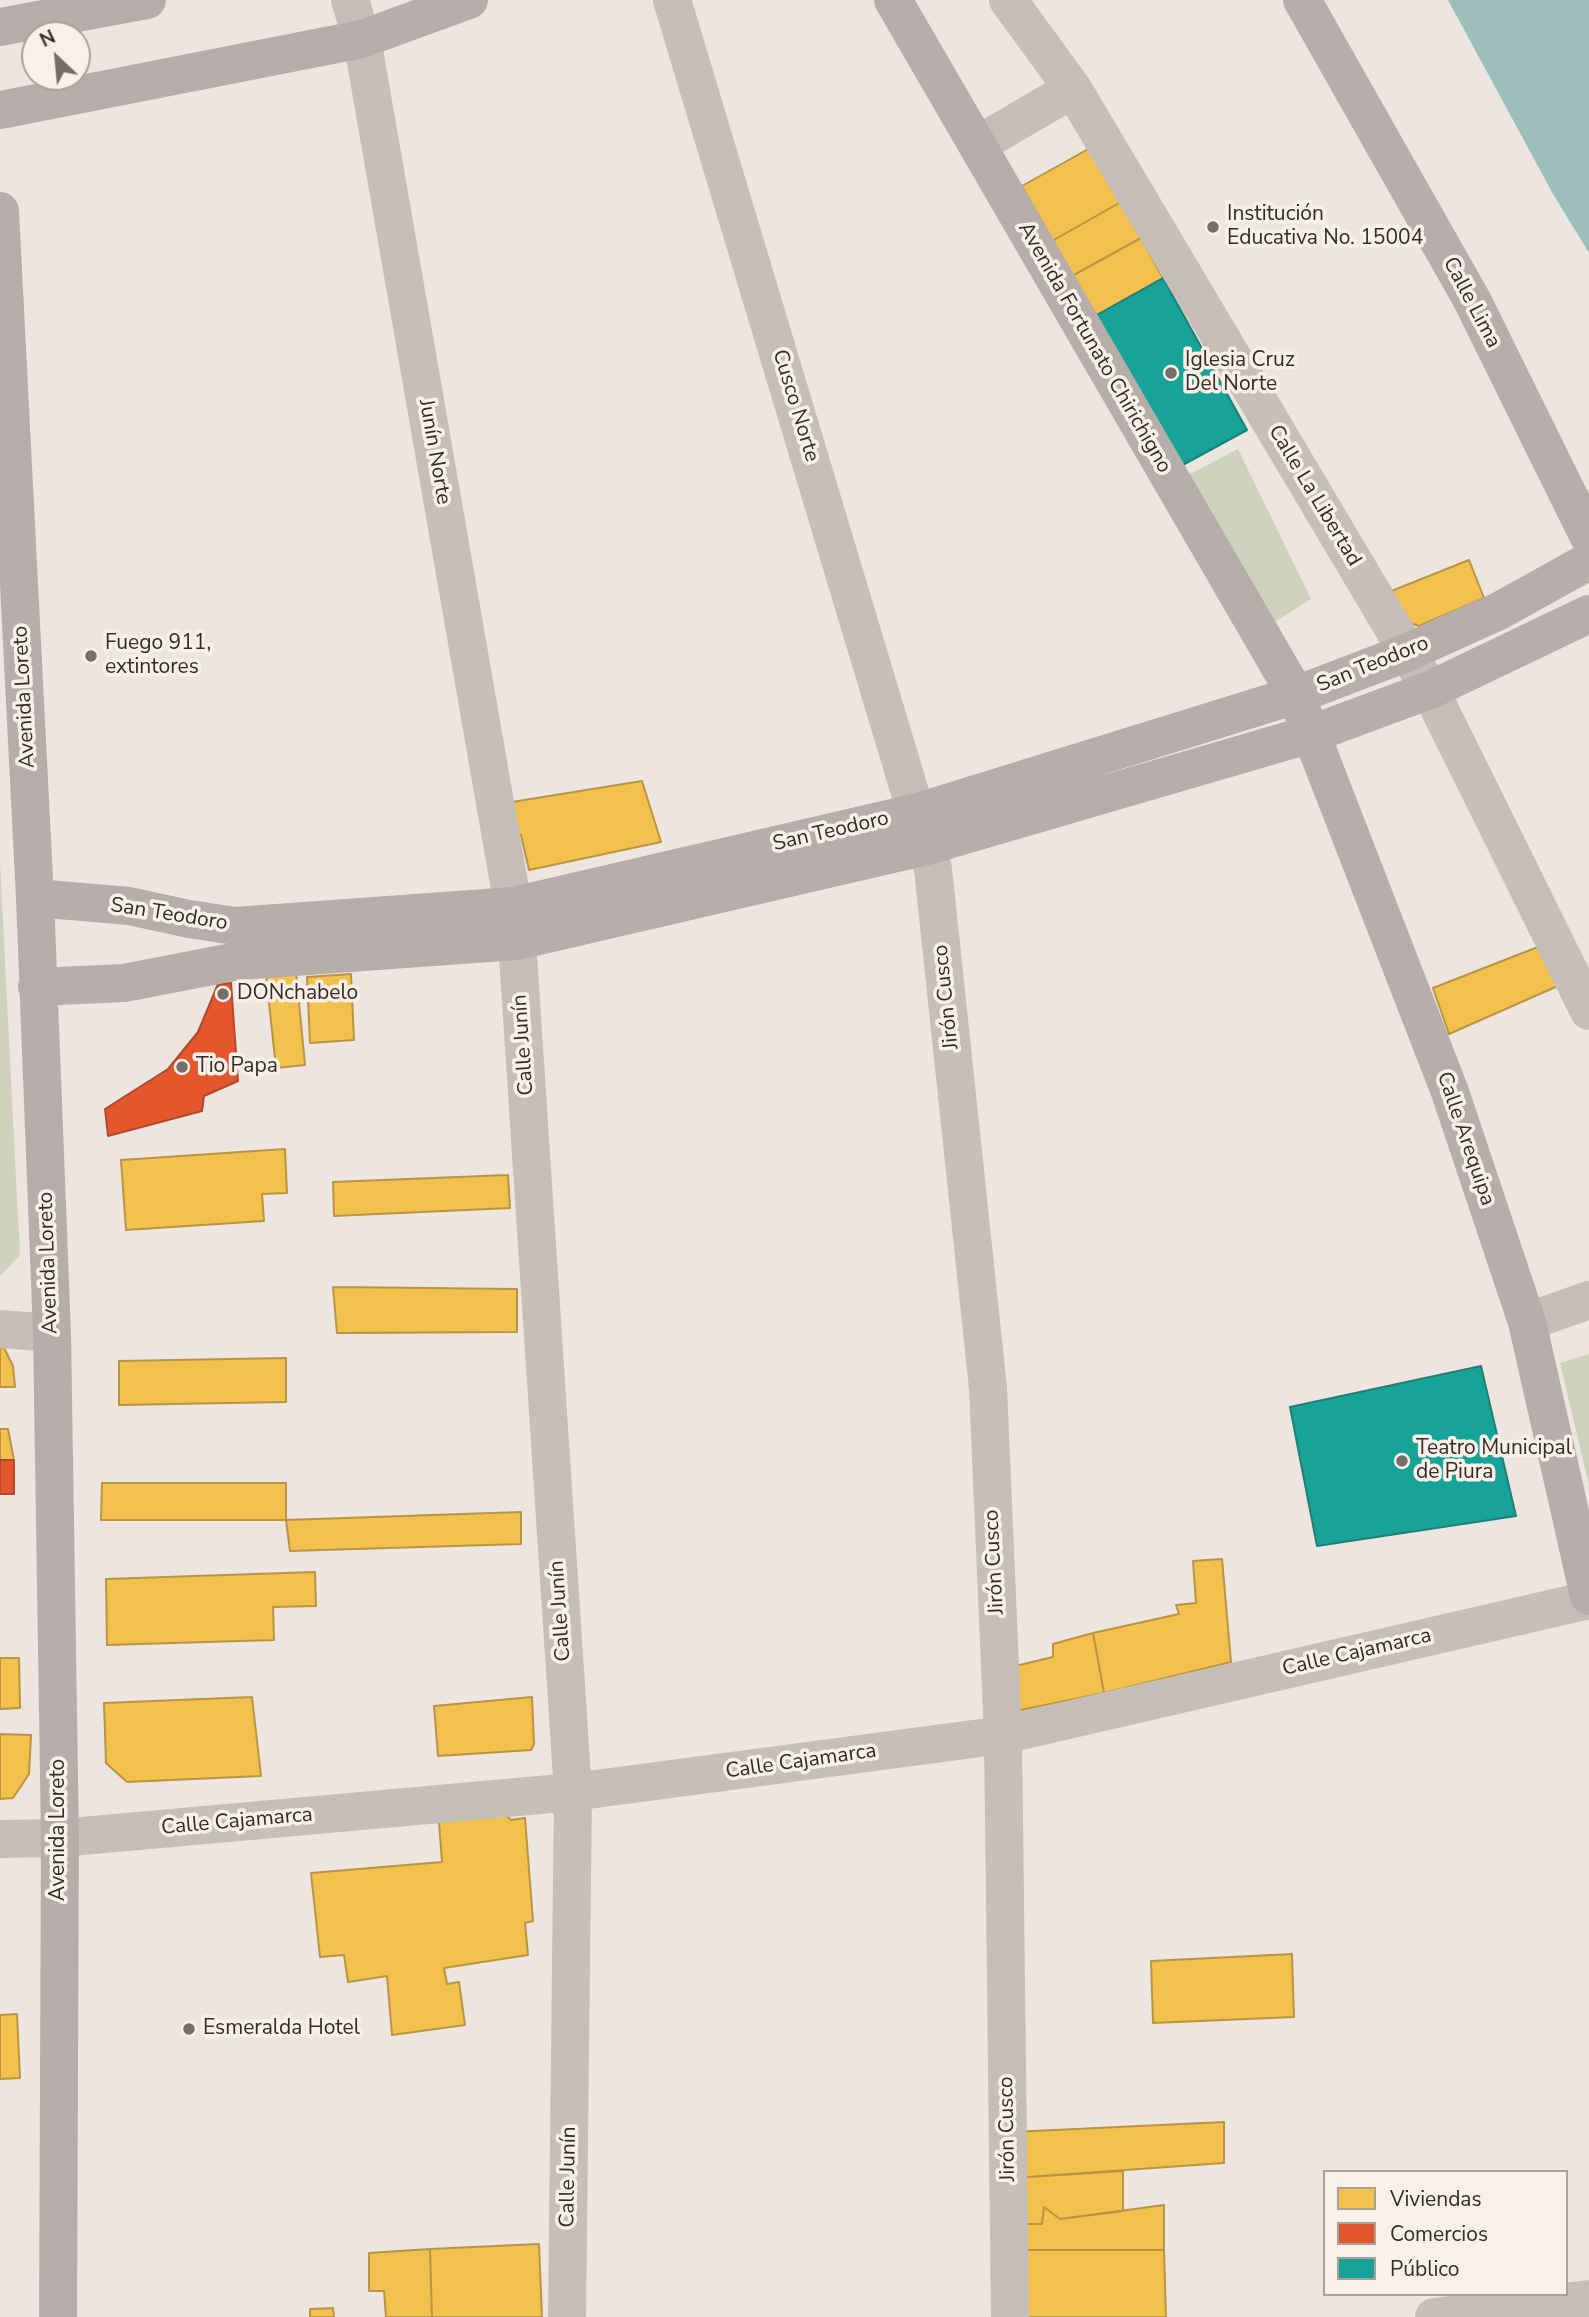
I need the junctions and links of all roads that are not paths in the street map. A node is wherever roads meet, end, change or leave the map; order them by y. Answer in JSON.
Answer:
{"nodes":[{"id":1,"x":147,"y":0,"type":"edge"},
{"id":2,"x":350,"y":0,"type":"edge"},
{"id":3,"x":469,"y":0,"type":"edge"},
{"id":4,"x":673,"y":0,"type":"edge"},
{"id":5,"x":893,"y":0,"type":"edge"},
{"id":6,"x":1008,"y":0,"type":"edge"},
{"id":7,"x":1302,"y":0,"type":"edge"},
{"id":8,"x":0,"y":27,"type":"edge"},
{"id":9,"x":362,"y":40,"type":"junction"},
{"id":10,"x":1073,"y":89,"type":"junction"},
{"id":11,"x":0,"y":110,"type":"edge"},
{"id":12,"x":977,"y":145,"type":"junction"},
{"id":13,"x":0,"y":211,"type":"edge"},
{"id":14,"x":1589,"y":537,"type":"edge"},
{"id":15,"x":1589,"y":561,"type":"edge"},
{"id":16,"x":1589,"y":614,"type":"edge"},
{"id":17,"x":1406,"y":653,"type":"junction"},
{"id":18,"x":1430,"y":690,"type":"junction"},
{"id":19,"x":1296,"y":695,"type":"junction"},
{"id":20,"x":1311,"y":734,"type":"junction"},
{"id":21,"x":923,"y":829,"type":"junction"},
{"id":22,"x":35,"y":898,"type":"junction"},
{"id":23,"x":515,"y":923,"type":"junction"},
{"id":24,"x":37,"y":987,"type":"junction"},
{"id":25,"x":1589,"y":1011,"type":"edge"},
{"id":26,"x":1589,"y":1300,"type":"edge"},
{"id":27,"x":1527,"y":1322,"type":"junction"},
{"id":28,"x":0,"y":1329,"type":"edge"},
{"id":29,"x":52,"y":1333,"type":"junction"},
{"id":30,"x":1589,"y":1598,"type":"edge"},
{"id":31,"x":1003,"y":1735,"type":"junction"},
{"id":32,"x":573,"y":1792,"type":"junction"},
{"id":33,"x":60,"y":1838,"type":"junction"},
{"id":34,"x":0,"y":1839,"type":"edge"},
{"id":35,"x":1589,"y":2299,"type":"edge"},
{"id":36,"x":1457,"y":2315,"type":"edge"},
{"id":37,"x":58,"y":2317,"type":"edge"},
{"id":38,"x":567,"y":2317,"type":"edge"},
{"id":39,"x":1010,"y":2317,"type":"edge"}],
"edges":[{"from":1,"to":8,"type":"street"},
{"from":2,"to":9,"type":"street","name":"Junín Norte"},
{"from":3,"to":9,"type":"street"},
{"from":4,"to":21,"type":"street","name":"Cusco Norte"},
{"from":5,"to":12,"type":"street","name":"Avenida Fortunato Chirichigno"},
{"from":6,"to":10,"type":"street","name":"Calle La Libertad"},
{"from":7,"to":14,"type":"street","name":"Calle Lima"},
{"from":9,"to":11,"type":"street"},
{"from":9,"to":23,"type":"street","name":"Junín Norte"},
{"from":10,"to":12,"type":"street"},
{"from":10,"to":17,"type":"street","name":"Calle La Libertad"},
{"from":12,"to":19,"type":"street","name":"Avenida Fortunato Chirichigno"},
{"from":13,"to":22,"type":"street","name":"Avenida Loreto"},
{"from":15,"to":17,"type":"street","name":"San Teodoro"},
{"from":16,"to":18,"type":"street","name":"San Teodoro"},
{"from":17,"to":18,"type":"street","name":"Calle La Libertad"},
{"from":17,"to":19,"type":"street","name":"San Teodoro"},
{"from":18,"to":20,"type":"street","name":"San Teodoro"},
{"from":18,"to":25,"type":"street","name":"Calle La Libertad"},
{"from":19,"to":20,"type":"street","name":"Calle Arequipa"},
{"from":19,"to":21,"type":"street","name":"San Teodoro"},
{"from":20,"to":21,"type":"street","name":"San Teodoro"},
{"from":20,"to":27,"type":"street","name":"Calle Arequipa"},
{"from":21,"to":23,"type":"street","name":"San Teodoro"},
{"from":21,"to":31,"type":"street","name":"Jirón Cusco"},
{"from":22,"to":23,"type":"street","name":"San Teodoro"},
{"from":22,"to":24,"type":"street","name":"Avenida Loreto"},
{"from":23,"to":24,"type":"street","name":"San Teodoro"},
{"from":23,"to":32,"type":"street","name":"Calle Junín"},
{"from":24,"to":29,"type":"street","name":"Avenida Loreto"},
{"from":26,"to":27,"type":"street"},
{"from":27,"to":30,"type":"street","name":"Calle Arequipa"},
{"from":28,"to":29,"type":"street"},
{"from":29,"to":33,"type":"street","name":"Avenida Loreto"},
{"from":30,"to":31,"type":"street","name":"Calle Cajamarca"},
{"from":31,"to":32,"type":"street","name":"Calle Cajamarca"},
{"from":31,"to":39,"type":"street","name":"Jirón Cusco"},
{"from":32,"to":33,"type":"street","name":"Calle Cajamarca"},
{"from":32,"to":38,"type":"street","name":"Calle Junín"},
{"from":33,"to":34,"type":"street","name":"Calle Cajamarca"},
{"from":33,"to":37,"type":"street","name":"Avenida Loreto"},
{"from":35,"to":36,"type":"street"}]}
